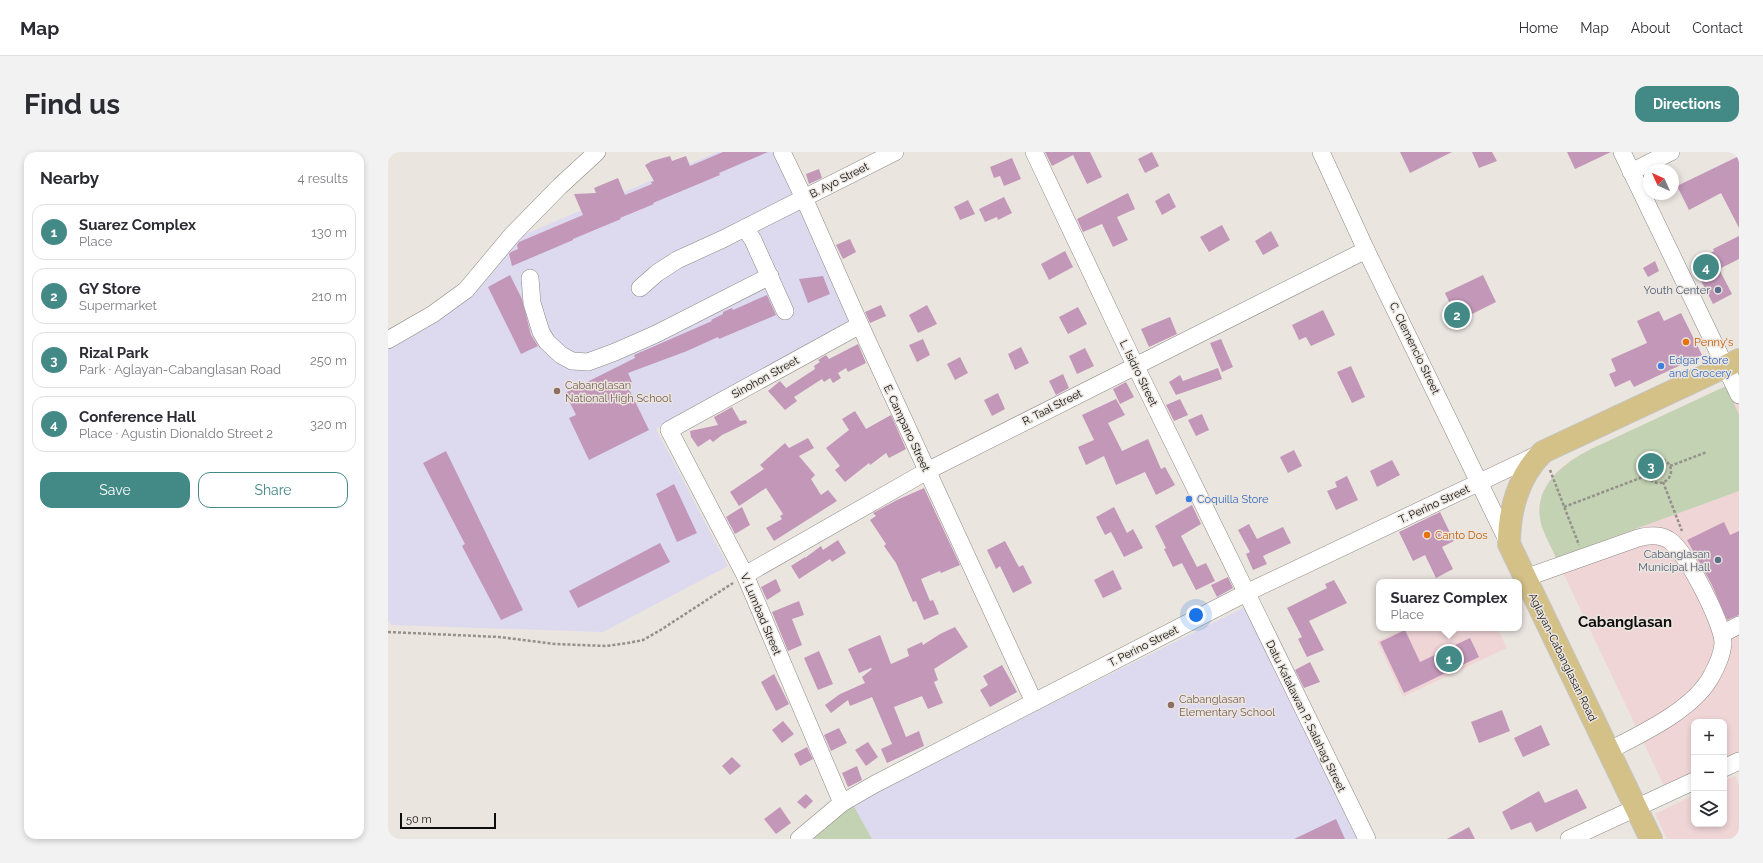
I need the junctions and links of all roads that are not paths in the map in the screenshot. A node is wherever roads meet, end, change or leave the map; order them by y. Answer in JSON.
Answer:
{"nodes":[{"id":1,"x":597,"y":152,"type":"edge"},
{"id":2,"x":782,"y":152,"type":"edge"},
{"id":3,"x":895,"y":152,"type":"edge"},
{"id":4,"x":1034,"y":152,"type":"edge"},
{"id":5,"x":1321,"y":152,"type":"edge"},
{"id":6,"x":1622,"y":152,"type":"edge"},
{"id":7,"x":1671,"y":152,"type":"edge"},
{"id":8,"x":1631,"y":172,"type":"junction"},
{"id":9,"x":804,"y":198,"type":"junction"},
{"id":10,"x":745,"y":228,"type":"junction"},
{"id":11,"x":1366,"y":250,"type":"junction"},
{"id":12,"x":770,"y":276,"type":"junction"},
{"id":13,"x":530,"y":278,"type":"dead end"},
{"id":14,"x":640,"y":288,"type":"dead end"},
{"id":15,"x":785,"y":311,"type":"dead end"},
{"id":16,"x":860,"y":325,"type":"junction"},
{"id":17,"x":388,"y":340,"type":"edge"},
{"id":18,"x":1732,"y":363,"type":"edge"},
{"id":19,"x":1134,"y":366,"type":"junction"},
{"id":20,"x":1739,"y":395,"type":"edge"},
{"id":21,"x":669,"y":430,"type":"joint"},
{"id":22,"x":1543,"y":452,"type":"junction"},
{"id":23,"x":927,"y":471,"type":"junction"},
{"id":24,"x":1480,"y":482,"type":"junction"},
{"id":25,"x":1510,"y":544,"type":"junction"},
{"id":26,"x":745,"y":575,"type":"junction"},
{"id":27,"x":1525,"y":578,"type":"junction"},
{"id":28,"x":1246,"y":593,"type":"junction"},
{"id":29,"x":1739,"y":625,"type":"edge"},
{"id":30,"x":1722,"y":634,"type":"junction"},
{"id":31,"x":1034,"y":702,"type":"junction"},
{"id":32,"x":1608,"y":751,"type":"junction"},
{"id":33,"x":1739,"y":761,"type":"edge"},
{"id":34,"x":1727,"y":767,"type":"edge"},
{"id":35,"x":1691,"y":782,"type":"edge"},
{"id":36,"x":842,"y":803,"type":"junction"},
{"id":37,"x":1636,"y":808,"type":"junction"},
{"id":38,"x":799,"y":839,"type":"edge"},
{"id":39,"x":1367,"y":839,"type":"edge"},
{"id":40,"x":1569,"y":839,"type":"edge"},
{"id":41,"x":1651,"y":839,"type":"edge"}],
"edges":[{"from":1,"to":17,"type":"street"},
{"from":2,"to":9,"type":"street","name":"E. Campano Street"},
{"from":3,"to":9,"type":"street","name":"B. Ayo Street"},
{"from":4,"to":19,"type":"street","name":"L. Isidro Street"},
{"from":5,"to":11,"type":"street","name":"C. Clemencio Street"},
{"from":6,"to":8,"type":"street"},
{"from":7,"to":8,"type":"street"},
{"from":8,"to":18,"type":"street"},
{"from":9,"to":10,"type":"street","name":"B. Ayo Street"},
{"from":9,"to":16,"type":"street","name":"E. Campano Street"},
{"from":10,"to":12,"type":"street"},
{"from":10,"to":14,"type":"street","name":"B. Ayo Street"},
{"from":11,"to":19,"type":"street","name":"R. Taal Street"},
{"from":11,"to":24,"type":"street","name":"C. Clemencio Street"},
{"from":12,"to":13,"type":"street"},
{"from":12,"to":15,"type":"street"},
{"from":16,"to":21,"type":"street","name":"Sinohon Street"},
{"from":16,"to":23,"type":"street","name":"E. Campano Street"},
{"from":18,"to":20,"type":"street"},
{"from":18,"to":22,"type":"main road","name":"Aglayan-Cabanglasan Road"},
{"from":19,"to":23,"type":"street","name":"R. Taal Street"},
{"from":19,"to":28,"type":"street","name":"L. Isidro Street"},
{"from":21,"to":26,"type":"street","name":"V. Lumbad Street"},
{"from":22,"to":24,"type":"street","name":"T. Perino Street"},
{"from":22,"to":25,"type":"main road","name":"Aglayan-Cabanglasan Road"},
{"from":23,"to":26,"type":"street","name":"R. Taal Street"},
{"from":23,"to":31,"type":"street","name":"E. Campano Street"},
{"from":24,"to":25,"type":"street","name":"C. Clemencio Street"},
{"from":24,"to":28,"type":"street","name":"T. Perino Street"},
{"from":25,"to":27,"type":"main road","name":"Aglayan-Cabanglasan Road"},
{"from":26,"to":36,"type":"street","name":"V. Lumbad Street"},
{"from":27,"to":30,"type":"street"},
{"from":27,"to":32,"type":"main road","name":"Aglayan-Cabanglasan Road"},
{"from":28,"to":31,"type":"street","name":"T. Perino Street"},
{"from":28,"to":39,"type":"street","name":"Datu Katalawan P. Salahag Street"},
{"from":29,"to":30,"type":"street"},
{"from":30,"to":32,"type":"street"},
{"from":31,"to":36,"type":"street","name":"T. Perino Street"},
{"from":32,"to":37,"type":"main road","name":"Aglayan-Cabanglasan Road"},
{"from":33,"to":34,"type":"street"},
{"from":35,"to":37,"type":"street"},
{"from":36,"to":38,"type":"street","name":"T. Perino Street"},
{"from":37,"to":40,"type":"street"},
{"from":37,"to":41,"type":"main road","name":"Aglayan-Cabanglasan Road"}]}
